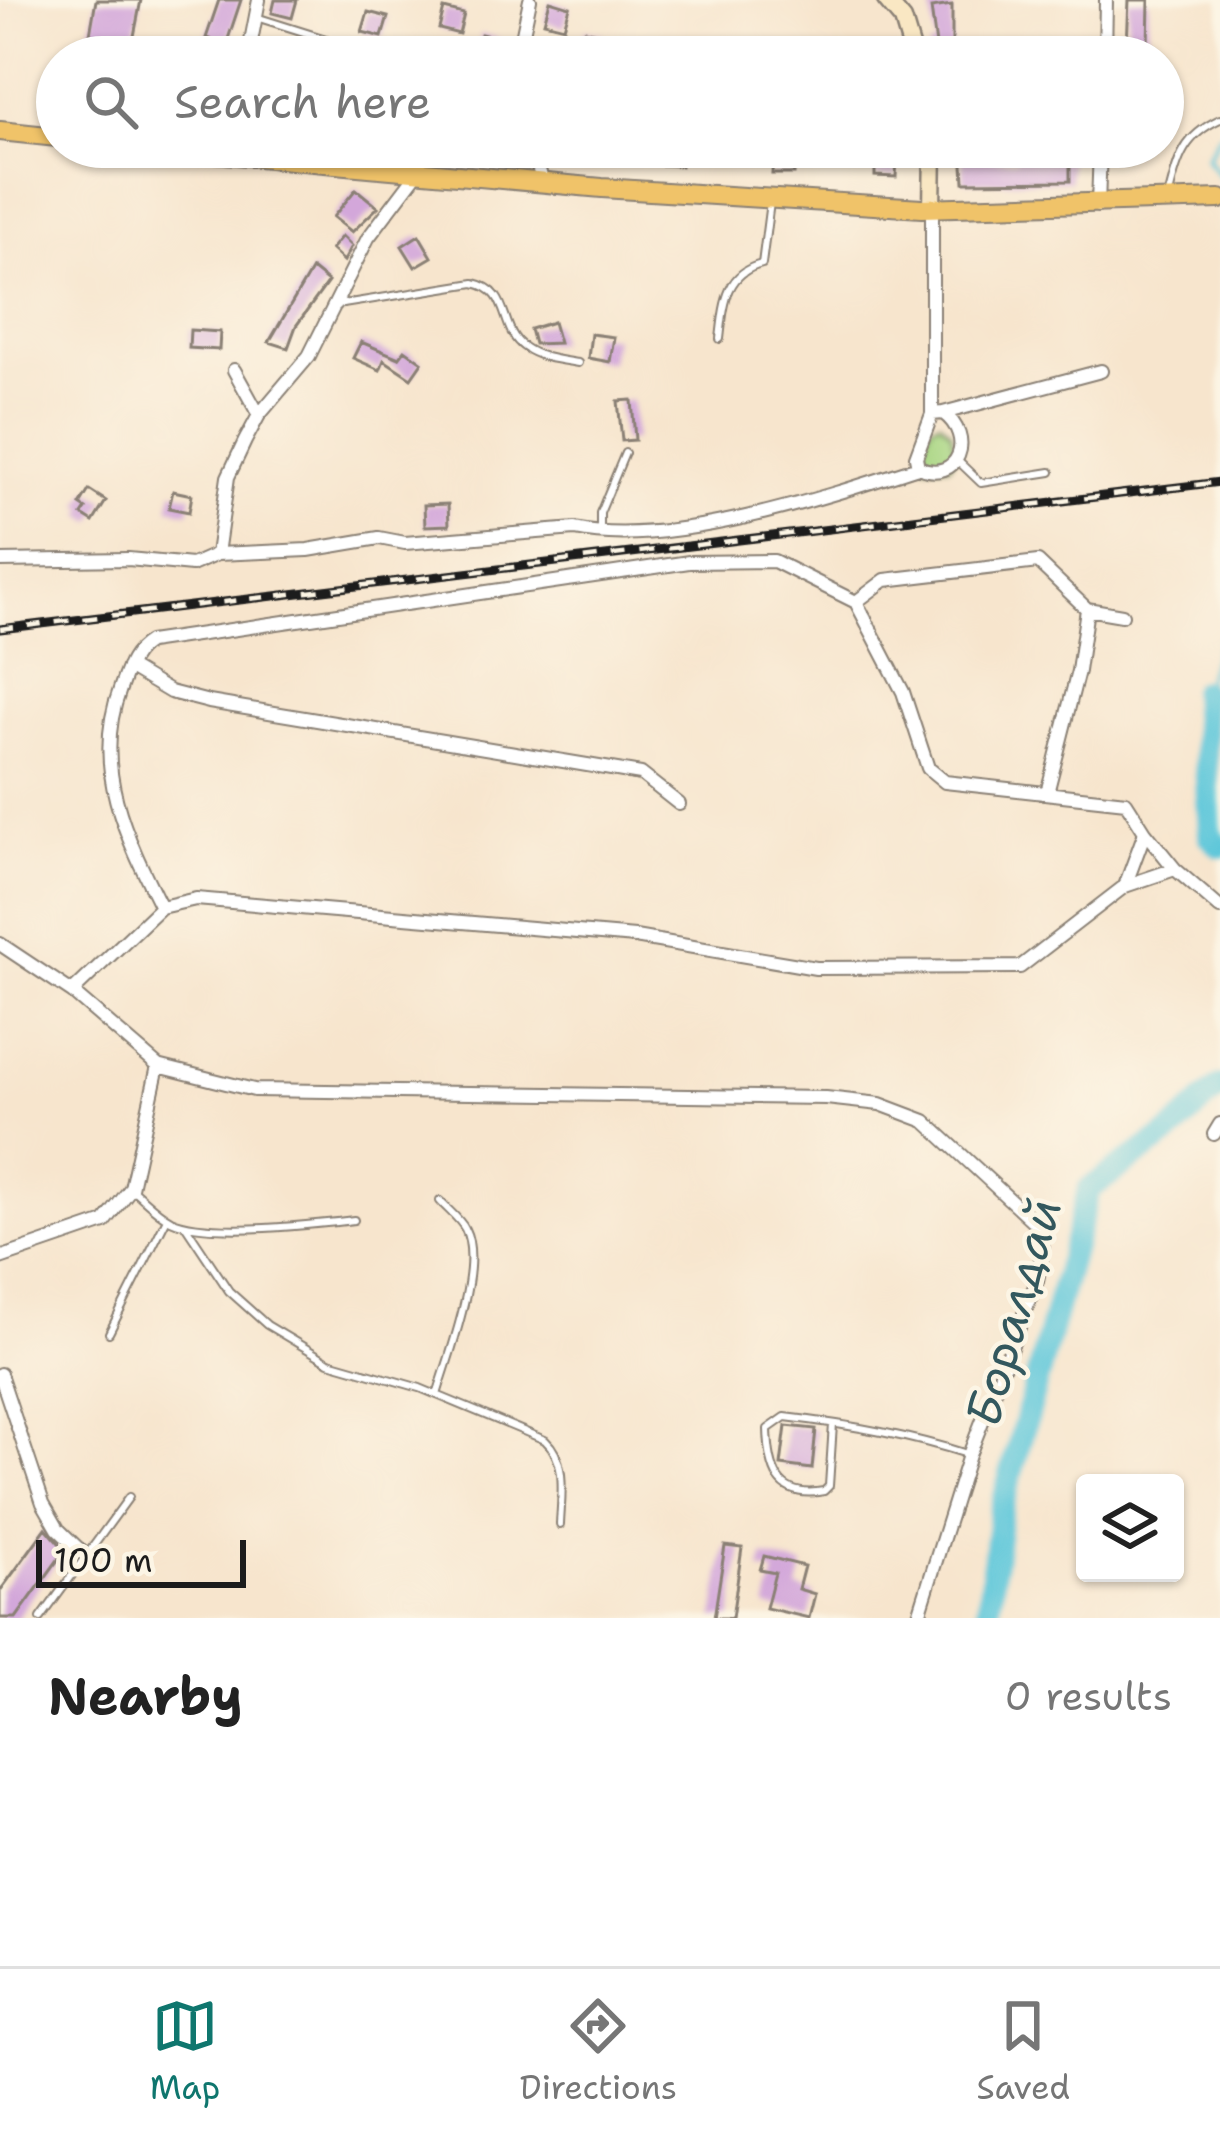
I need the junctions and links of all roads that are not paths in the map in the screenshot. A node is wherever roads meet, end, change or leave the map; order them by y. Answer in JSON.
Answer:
{"nodes":[{"id":1,"x":259,"y":0,"type":"edge"},
{"id":2,"x":530,"y":0,"type":"edge"},
{"id":3,"x":886,"y":0,"type":"edge"},
{"id":4,"x":1106,"y":0,"type":"edge"},
{"id":5,"x":256,"y":17,"type":"junction"},
{"id":6,"x":252,"y":36,"type":"edge"},
{"id":7,"x":316,"y":36,"type":"edge"},
{"id":8,"x":522,"y":36,"type":"edge"},
{"id":9,"x":908,"y":36,"type":"edge"},
{"id":10,"x":1105,"y":36,"type":"edge"},
{"id":11,"x":1220,"y":119,"type":"edge"},
{"id":12,"x":0,"y":130,"type":"edge"},
{"id":13,"x":36,"y":134,"type":"edge"},
{"id":14,"x":1184,"y":144,"type":"edge"},
{"id":15,"x":380,"y":168,"type":"edge"},
{"id":16,"x":538,"y":168,"type":"edge"},
{"id":17,"x":933,"y":168,"type":"edge"},
{"id":18,"x":1099,"y":168,"type":"edge"},
{"id":19,"x":1176,"y":168,"type":"edge"},
{"id":20,"x":418,"y":172,"type":"junction"},
{"id":21,"x":543,"y":183,"type":"junction"},
{"id":22,"x":771,"y":198,"type":"junction"},
{"id":23,"x":1220,"y":199,"type":"edge"},
{"id":24,"x":1168,"y":202,"type":"junction"},
{"id":25,"x":1097,"y":206,"type":"junction"},
{"id":26,"x":932,"y":208,"type":"junction"},
{"id":27,"x":337,"y":305,"type":"junction"},
{"id":28,"x":720,"y":339,"type":"dead end"},
{"id":29,"x":578,"y":363,"type":"dead end"},
{"id":30,"x":234,"y":370,"type":"dead end"},
{"id":31,"x":1101,"y":371,"type":"dead end"},
{"id":32,"x":938,"y":414,"type":"junction"},
{"id":33,"x":259,"y":415,"type":"junction"},
{"id":34,"x":626,"y":453,"type":"dead end"},
{"id":35,"x":958,"y":461,"type":"junction"},
{"id":36,"x":918,"y":467,"type":"junction"},
{"id":37,"x":1051,"y":472,"type":"dead end"},
{"id":38,"x":600,"y":534,"type":"junction"},
{"id":39,"x":217,"y":554,"type":"junction"},
{"id":40,"x":0,"y":561,"type":"edge"},
{"id":41,"x":856,"y":602,"type":"junction"},
{"id":42,"x":1087,"y":609,"type":"junction"},
{"id":43,"x":1122,"y":615,"type":"dead end"},
{"id":44,"x":128,"y":668,"type":"junction"},
{"id":45,"x":1047,"y":794,"type":"junction"},
{"id":46,"x":679,"y":804,"type":"dead end"},
{"id":47,"x":1144,"y":832,"type":"junction"},
{"id":48,"x":1175,"y":869,"type":"junction"},
{"id":49,"x":1125,"y":886,"type":"junction"},
{"id":50,"x":160,"y":907,"type":"junction"},
{"id":51,"x":1220,"y":908,"type":"edge"},
{"id":52,"x":0,"y":944,"type":"edge"},
{"id":53,"x":72,"y":992,"type":"junction"},
{"id":54,"x":158,"y":1066,"type":"junction"},
{"id":55,"x":130,"y":1188,"type":"junction"},
{"id":56,"x":440,"y":1201,"type":"dead end"},
{"id":57,"x":167,"y":1218,"type":"junction"},
{"id":58,"x":354,"y":1220,"type":"dead end"},
{"id":59,"x":185,"y":1225,"type":"junction"},
{"id":60,"x":0,"y":1258,"type":"edge"},
{"id":61,"x":109,"y":1333,"type":"dead end"},
{"id":62,"x":0,"y":1374,"type":"edge"},
{"id":63,"x":436,"y":1395,"type":"junction"},
{"id":64,"x":832,"y":1424,"type":"junction"},
{"id":65,"x":969,"y":1455,"type":"junction"},
{"id":66,"x":129,"y":1497,"type":"dead end"},
{"id":67,"x":560,"y":1526,"type":"dead end"},
{"id":68,"x":85,"y":1556,"type":"junction"},
{"id":69,"x":41,"y":1618,"type":"edge"},
{"id":70,"x":919,"y":1618,"type":"edge"}],
"edges":[{"from":1,"to":5,"type":"street"},
{"from":2,"to":8,"type":"street"},
{"from":3,"to":9,"type":"main road"},
{"from":4,"to":10,"type":"street"},
{"from":5,"to":6,"type":"street"},
{"from":5,"to":7,"type":"lane"},
{"from":11,"to":14,"type":"lane"},
{"from":12,"to":13,"type":"main road"},
{"from":15,"to":20,"type":"main road"},
{"from":16,"to":21,"type":"street"},
{"from":17,"to":26,"type":"main road"},
{"from":18,"to":25,"type":"street"},
{"from":19,"to":24,"type":"lane"},
{"from":20,"to":21,"type":"main road"},
{"from":20,"to":27,"type":"street"},
{"from":21,"to":22,"type":"main road"},
{"from":22,"to":26,"type":"main road"},
{"from":22,"to":28,"type":"lane"},
{"from":23,"to":24,"type":"main road"},
{"from":24,"to":25,"type":"main road"},
{"from":25,"to":26,"type":"main road"},
{"from":26,"to":32,"type":"street"},
{"from":27,"to":29,"type":"lane"},
{"from":27,"to":33,"type":"street"},
{"from":30,"to":33,"type":"street"},
{"from":31,"to":32,"type":"street"},
{"from":32,"to":35,"type":"street"},
{"from":32,"to":36,"type":"street"},
{"from":33,"to":39,"type":"street"},
{"from":34,"to":38,"type":"lane"},
{"from":35,"to":36,"type":"street"},
{"from":35,"to":37,"type":"lane"},
{"from":36,"to":38,"type":"street"},
{"from":38,"to":39,"type":"street"},
{"from":39,"to":40,"type":"street"},
{"from":41,"to":42,"type":"street"},
{"from":41,"to":44,"type":"street"},
{"from":41,"to":45,"type":"street"},
{"from":42,"to":43,"type":"street"},
{"from":42,"to":45,"type":"street"},
{"from":44,"to":46,"type":"street"},
{"from":44,"to":50,"type":"street"},
{"from":45,"to":47,"type":"street"},
{"from":47,"to":48,"type":"street"},
{"from":47,"to":49,"type":"street"},
{"from":48,"to":49,"type":"street"},
{"from":48,"to":51,"type":"street"},
{"from":49,"to":50,"type":"street"},
{"from":50,"to":53,"type":"street"},
{"from":52,"to":53,"type":"street"},
{"from":53,"to":54,"type":"street"},
{"from":54,"to":55,"type":"street"},
{"from":54,"to":65,"type":"street"},
{"from":55,"to":57,"type":"lane"},
{"from":55,"to":60,"type":"street"},
{"from":56,"to":63,"type":"lane"},
{"from":57,"to":59,"type":"lane"},
{"from":57,"to":61,"type":"lane"},
{"from":58,"to":59,"type":"lane"},
{"from":59,"to":63,"type":"lane"},
{"from":62,"to":68,"type":"street"},
{"from":63,"to":67,"type":"lane"},
{"from":64,"to":64,"type":"lane"},
{"from":64,"to":65,"type":"lane"},
{"from":65,"to":70,"type":"street"},
{"from":66,"to":68,"type":"lane"},
{"from":68,"to":69,"type":"lane"}]}
